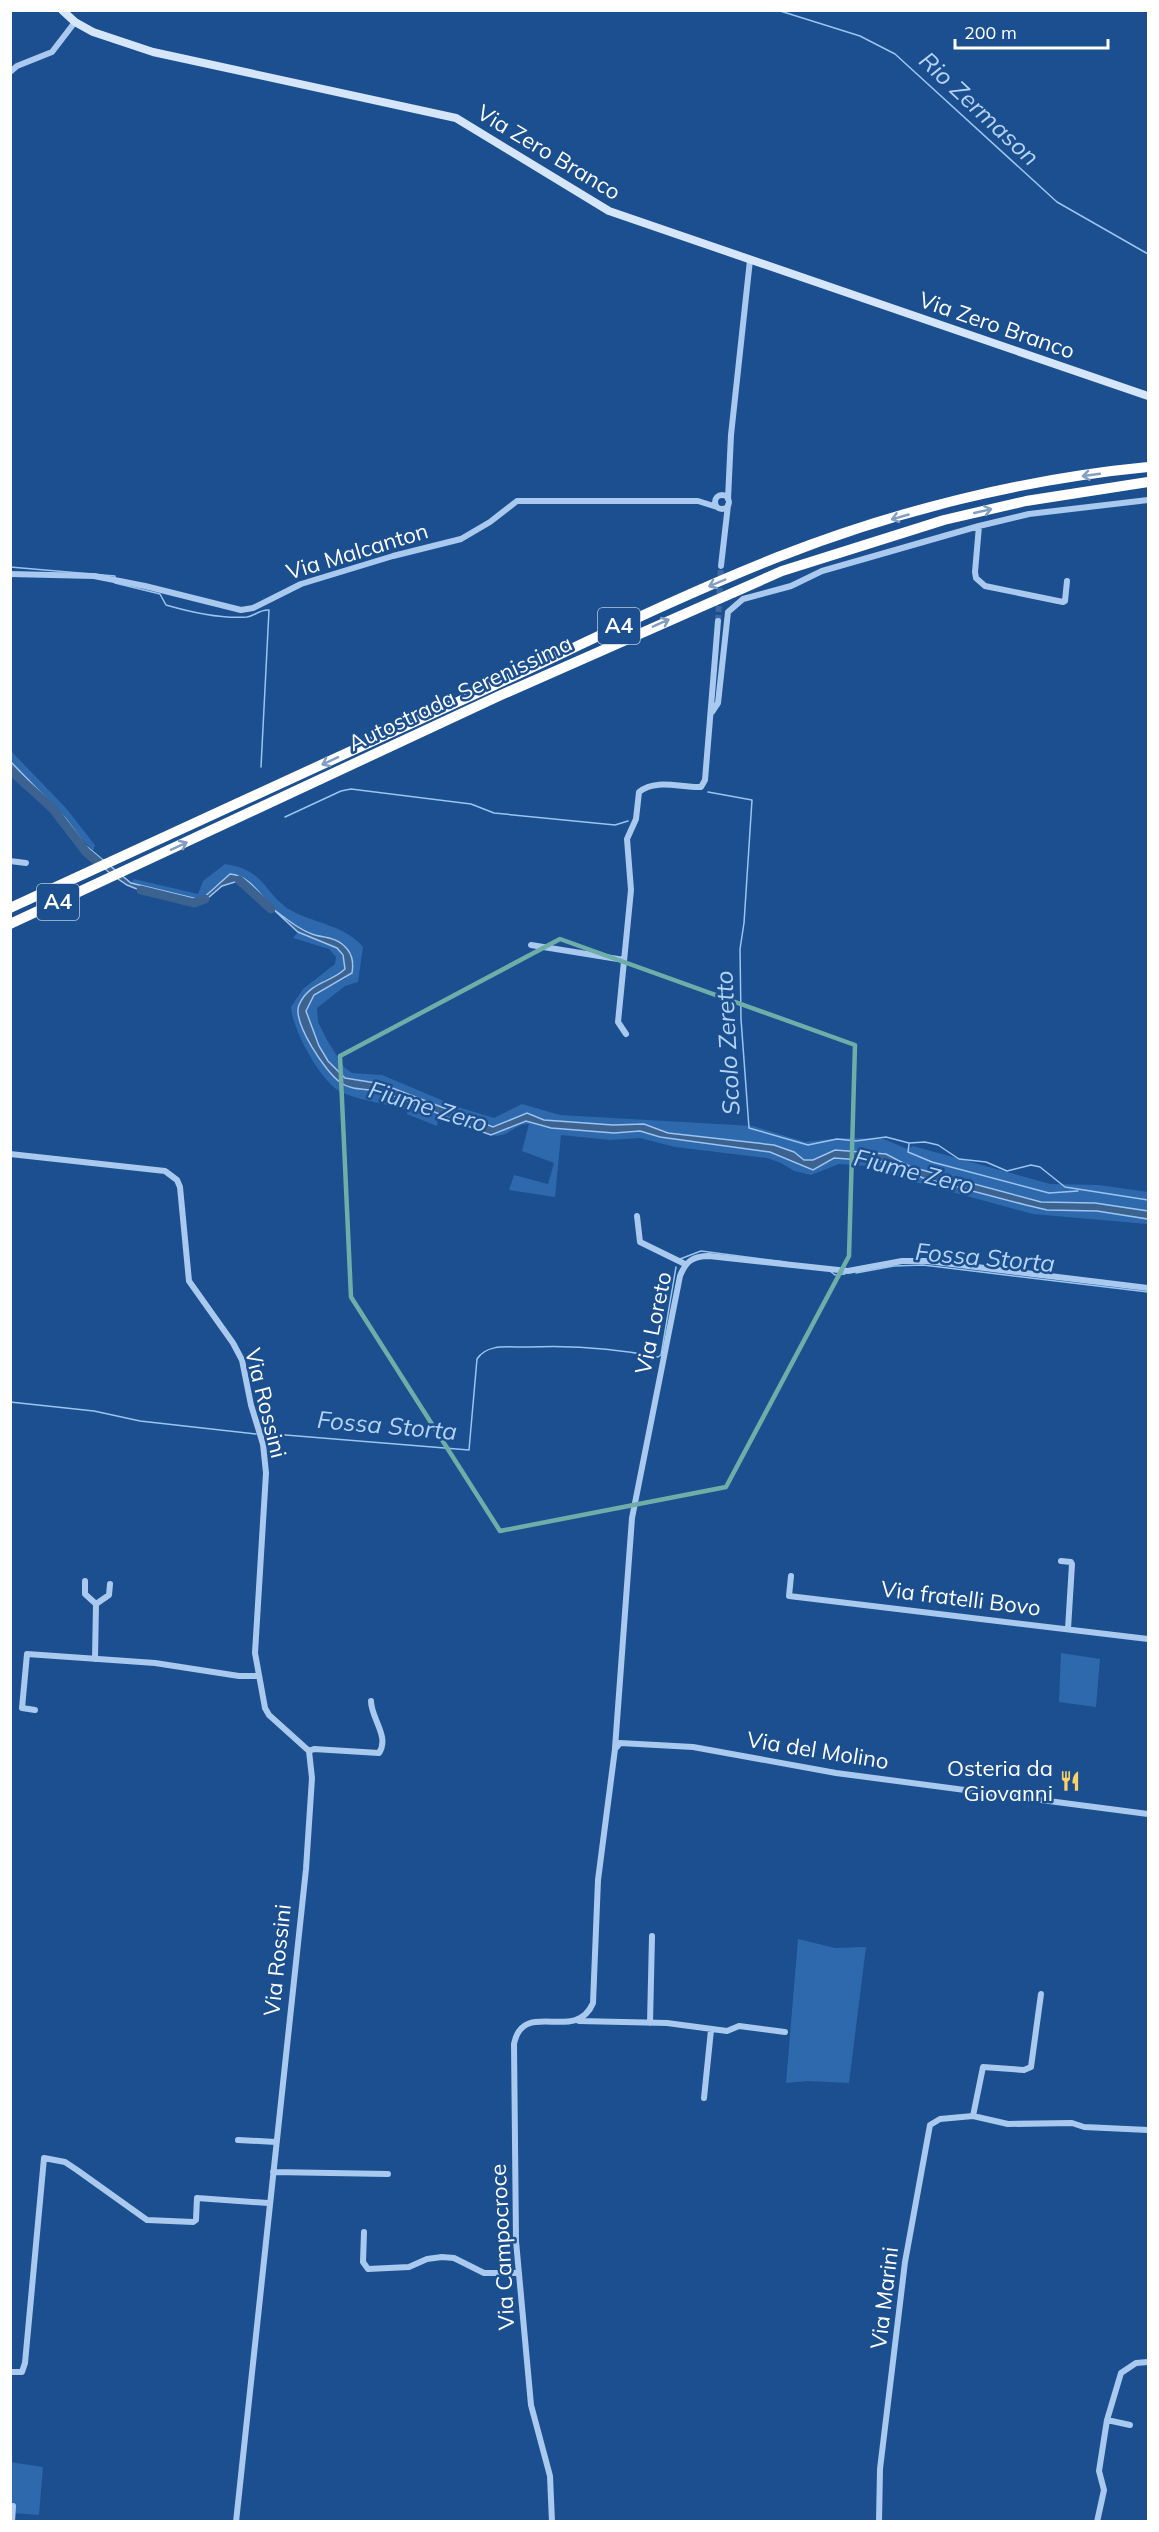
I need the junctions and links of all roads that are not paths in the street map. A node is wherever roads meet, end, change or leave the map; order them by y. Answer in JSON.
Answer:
{"nodes":[{"id":1,"x":62,"y":10,"type":"edge"},
{"id":2,"x":75,"y":22,"type":"junction"},
{"id":3,"x":10,"y":72,"type":"edge"},
{"id":4,"x":750,"y":260,"type":"junction"},
{"id":5,"x":1149,"y":396,"type":"edge"},
{"id":6,"x":1149,"y":467,"type":"edge"},
{"id":7,"x":1149,"y":482,"type":"edge"},
{"id":8,"x":728,"y":488,"type":"junction"},
{"id":9,"x":719,"y":497,"type":"junction"},
{"id":10,"x":1149,"y":500,"type":"edge"},
{"id":11,"x":710,"y":502,"type":"junction"},
{"id":12,"x":728,"y":502,"type":"junction"},
{"id":13,"x":718,"y":508,"type":"junction"},
{"id":14,"x":725,"y":515,"type":"junction"},
{"id":15,"x":979,"y":526,"type":"junction"},
{"id":16,"x":721,"y":566,"type":"tunnel mouth"},
{"id":17,"x":10,"y":574,"type":"edge"},
{"id":18,"x":1067,"y":581,"type":"dead end"},
{"id":19,"x":718,"y":621,"type":"tunnel mouth"},
{"id":20,"x":712,"y":712,"type":"junction"},
{"id":21,"x":10,"y":861,"type":"edge"},
{"id":22,"x":26,"y":863,"type":"dead end"},
{"id":23,"x":10,"y":908,"type":"edge"},
{"id":24,"x":10,"y":924,"type":"edge"},
{"id":25,"x":531,"y":945,"type":"dead end"},
{"id":26,"x":624,"y":960,"type":"junction"},
{"id":27,"x":626,"y":1034,"type":"dead end"},
{"id":28,"x":10,"y":1155,"type":"edge"},
{"id":29,"x":637,"y":1216,"type":"dead end"},
{"id":30,"x":685,"y":1264,"type":"junction"},
{"id":31,"x":1149,"y":1288,"type":"edge"},
{"id":32,"x":1061,"y":1561,"type":"dead end"},
{"id":33,"x":791,"y":1576,"type":"dead end"},
{"id":34,"x":85,"y":1581,"type":"dead end"},
{"id":35,"x":110,"y":1584,"type":"dead end"},
{"id":36,"x":258,"y":1590,"type":"junction"},
{"id":37,"x":267,"y":1590,"type":"dead end"},
{"id":38,"x":96,"y":1604,"type":"junction"},
{"id":39,"x":1068,"y":1629,"type":"junction"},
{"id":40,"x":1149,"y":1639,"type":"edge"},
{"id":41,"x":95,"y":1659,"type":"junction"},
{"id":42,"x":257,"y":1676,"type":"junction"},
{"id":43,"x":371,"y":1701,"type":"dead end"},
{"id":44,"x":35,"y":1710,"type":"dead end"},
{"id":45,"x":615,"y":1749,"type":"junction"},
{"id":46,"x":309,"y":1751,"type":"junction"},
{"id":47,"x":1149,"y":1814,"type":"edge"},
{"id":48,"x":652,"y":1936,"type":"dead end"},
{"id":49,"x":1041,"y":1994,"type":"dead end"},
{"id":50,"x":578,"y":2022,"type":"junction"},
{"id":51,"x":650,"y":2023,"type":"junction"},
{"id":52,"x":711,"y":2030,"type":"junction"},
{"id":53,"x":785,"y":2032,"type":"dead end"},
{"id":54,"x":704,"y":2098,"type":"dead end"},
{"id":55,"x":973,"y":2116,"type":"junction"},
{"id":56,"x":1149,"y":2130,"type":"edge"},
{"id":57,"x":238,"y":2140,"type":"dead end"},
{"id":58,"x":276,"y":2142,"type":"junction"},
{"id":59,"x":273,"y":2172,"type":"junction"},
{"id":60,"x":388,"y":2174,"type":"dead end"},
{"id":61,"x":268,"y":2203,"type":"junction"},
{"id":62,"x":364,"y":2232,"type":"dead end"},
{"id":63,"x":519,"y":2272,"type":"junction"},
{"id":64,"x":1149,"y":2362,"type":"edge"},
{"id":65,"x":10,"y":2372,"type":"edge"},
{"id":66,"x":1107,"y":2420,"type":"junction"},
{"id":67,"x":1130,"y":2425,"type":"dead end"},
{"id":68,"x":13,"y":2506,"type":"dead end"},
{"id":69,"x":12,"y":2522,"type":"edge"},
{"id":70,"x":236,"y":2522,"type":"edge"},
{"id":71,"x":552,"y":2522,"type":"edge"},
{"id":72,"x":879,"y":2522,"type":"edge"},
{"id":73,"x":1097,"y":2522,"type":"edge"}],
"edges":[{"from":1,"to":2,"type":"main road","name":"Via Zero Branco"},
{"from":2,"to":3,"type":"street"},
{"from":2,"to":4,"type":"main road","name":"Via Zero Branco"},
{"from":4,"to":5,"type":"main road","name":"Via Zero Branco"},
{"from":4,"to":8,"type":"street"},
{"from":6,"to":23,"type":"highway","name":"Autostrada Serenissima","number":"A4","one_way":true},
{"from":24,"to":7,"type":"highway","name":"Autostrada Serenissima","number":"A4","one_way":true},
{"from":8,"to":9,"type":"street","name":"Via Malcanton"},
{"from":8,"to":12,"type":"street"},
{"from":9,"to":11,"type":"street","name":"Via Malcanton"},
{"from":9,"to":12,"type":"street"},
{"from":9,"to":13,"type":"street"},
{"from":10,"to":15,"type":"street"},
{"from":11,"to":13,"type":"street"},
{"from":11,"to":17,"type":"street","name":"Via Malcanton"},
{"from":12,"to":13,"type":"street"},
{"from":12,"to":14,"type":"street"},
{"from":13,"to":14,"type":"street"},
{"from":14,"to":16,"type":"street"},
{"from":15,"to":18,"type":"street"},
{"from":15,"to":20,"type":"street"},
{"from":19,"to":20,"type":"street"},
{"from":20,"to":26,"type":"street"},
{"from":21,"to":22,"type":"street"},
{"from":25,"to":26,"type":"street"},
{"from":26,"to":27,"type":"street"},
{"from":28,"to":36,"type":"street","name":"Via Rossini"},
{"from":29,"to":30,"type":"street"},
{"from":30,"to":31,"type":"street","name":"Via Loreto"},
{"from":30,"to":45,"type":"street","name":"Via Loreto"},
{"from":32,"to":39,"type":"street"},
{"from":33,"to":39,"type":"street","name":"Via fratelli Bovo"},
{"from":34,"to":38,"type":"street"},
{"from":35,"to":38,"type":"street"},
{"from":36,"to":37,"type":"street"},
{"from":36,"to":42,"type":"street","name":"Via Rossini"},
{"from":38,"to":41,"type":"street"},
{"from":39,"to":40,"type":"street","name":"Via fratelli Bovo"},
{"from":41,"to":42,"type":"street"},
{"from":41,"to":44,"type":"street"},
{"from":42,"to":46,"type":"street","name":"Via Rossini"},
{"from":43,"to":46,"type":"street"},
{"from":45,"to":47,"type":"street","name":"Via del Molino"},
{"from":45,"to":50,"type":"street"},
{"from":46,"to":58,"type":"street","name":"Via Rossini"},
{"from":48,"to":51,"type":"street"},
{"from":49,"to":55,"type":"street"},
{"from":50,"to":51,"type":"street","name":"Via Campocroce"},
{"from":50,"to":63,"type":"street","name":"Via Campocroce"},
{"from":51,"to":52,"type":"street","name":"Via Campocroce"},
{"from":52,"to":53,"type":"street","name":"Via Campocroce"},
{"from":52,"to":54,"type":"street"},
{"from":55,"to":56,"type":"street","name":"Via Marini"},
{"from":55,"to":72,"type":"street","name":"Via Marini"},
{"from":57,"to":58,"type":"street"},
{"from":58,"to":59,"type":"street","name":"Via Rossini"},
{"from":59,"to":60,"type":"street"},
{"from":59,"to":61,"type":"street","name":"Via Rossini"},
{"from":61,"to":65,"type":"street"},
{"from":61,"to":70,"type":"street","name":"Via Rossini"},
{"from":62,"to":63,"type":"street"},
{"from":63,"to":71,"type":"street","name":"Via Campocroce"},
{"from":64,"to":66,"type":"street"},
{"from":66,"to":67,"type":"street"},
{"from":66,"to":73,"type":"street"},
{"from":68,"to":69,"type":"street"}]}
